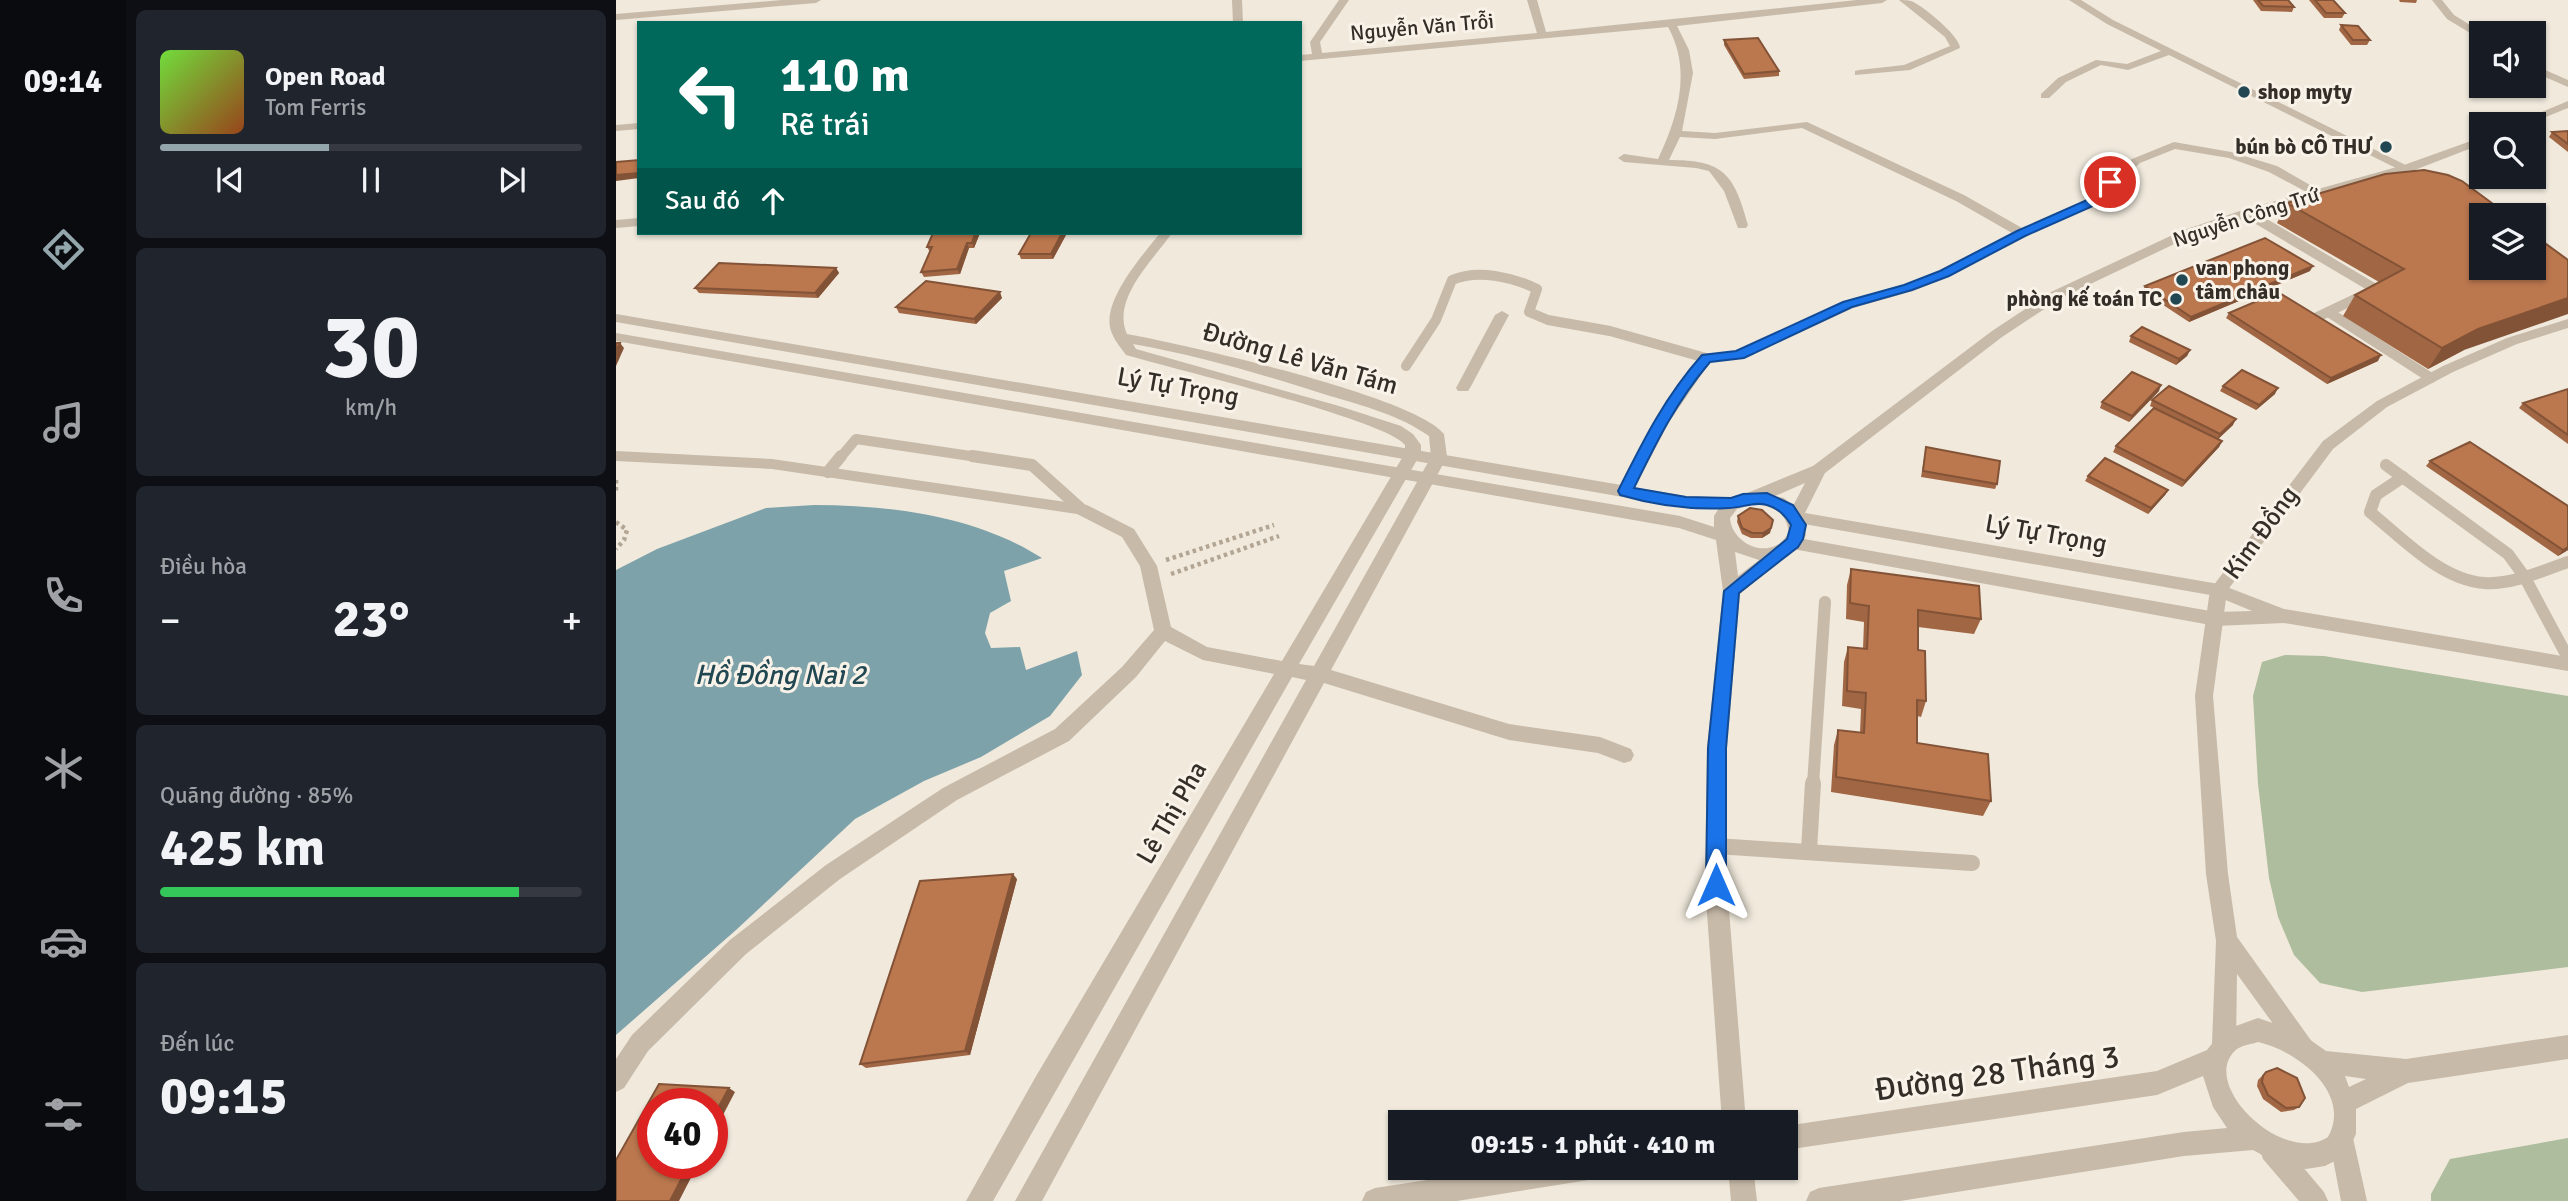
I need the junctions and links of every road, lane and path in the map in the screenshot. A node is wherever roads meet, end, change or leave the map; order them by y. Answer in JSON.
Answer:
{"nodes":[{"id":1,"x":816,"y":0,"type":"edge"},
{"id":2,"x":1237,"y":0,"type":"edge"},
{"id":3,"x":1344,"y":0,"type":"edge"},
{"id":4,"x":1532,"y":0,"type":"edge"},
{"id":5,"x":1882,"y":0,"type":"edge"},
{"id":6,"x":1904,"y":0,"type":"edge"},
{"id":7,"x":2074,"y":0,"type":"edge"},
{"id":8,"x":2437,"y":0,"type":"edge"},
{"id":9,"x":762,"y":2,"type":"edge"},
{"id":10,"x":616,"y":17,"type":"edge"},
{"id":11,"x":1238,"y":21,"type":"edge"},
{"id":12,"x":1671,"y":24,"type":"junction"},
{"id":13,"x":2469,"y":30,"type":"edge"},
{"id":14,"x":1542,"y":35,"type":"junction"},
{"id":15,"x":2171,"y":51,"type":"junction"},
{"id":16,"x":1318,"y":56,"type":"junction"},
{"id":17,"x":1302,"y":58,"type":"edge"},
{"id":18,"x":1858,"y":73,"type":"dead end"},
{"id":19,"x":2546,"y":74,"type":"edge"},
{"id":20,"x":2568,"y":85,"type":"edge"},
{"id":21,"x":2045,"y":96,"type":"dead end"},
{"id":22,"x":2568,"y":104,"type":"edge"},
{"id":23,"x":2546,"y":113,"type":"edge"},
{"id":24,"x":637,"y":126,"type":"edge"},
{"id":25,"x":616,"y":128,"type":"edge"},
{"id":26,"x":1676,"y":133,"type":"junction"},
{"id":27,"x":2469,"y":145,"type":"edge"},
{"id":28,"x":1624,"y":158,"type":"dead end"},
{"id":29,"x":1662,"y":163,"type":"junction"},
{"id":30,"x":2408,"y":168,"type":"junction"},
{"id":31,"x":2451,"y":191,"type":"edge"},
{"id":32,"x":2318,"y":193,"type":"junction"},
{"id":33,"x":2247,"y":212,"type":"junction"},
{"id":34,"x":637,"y":222,"type":"edge"},
{"id":35,"x":616,"y":224,"type":"edge"},
{"id":36,"x":1742,"y":225,"type":"dead end"},
{"id":37,"x":2021,"y":233,"type":"junction"},
{"id":38,"x":1165,"y":235,"type":"edge"},
{"id":39,"x":2330,"y":313,"type":"junction"},
{"id":40,"x":1502,"y":315,"type":"dead end"},
{"id":41,"x":616,"y":318,"type":"edge"},
{"id":42,"x":2314,"y":319,"type":"edge"},
{"id":43,"x":2568,"y":323,"type":"edge"},
{"id":44,"x":616,"y":337,"type":"edge"},
{"id":45,"x":1123,"y":338,"type":"junction"},
{"id":46,"x":1706,"y":358,"type":"junction"},
{"id":47,"x":1406,"y":366,"type":"dead end"},
{"id":48,"x":2431,"y":378,"type":"junction"},
{"id":49,"x":1463,"y":388,"type":"dead end"},
{"id":50,"x":1413,"y":453,"type":"junction"},
{"id":51,"x":616,"y":456,"type":"edge"},
{"id":52,"x":1439,"y":457,"type":"junction"},
{"id":53,"x":2386,"y":465,"type":"dead end"},
{"id":54,"x":1819,"y":470,"type":"junction"},
{"id":55,"x":828,"y":472,"type":"junction"},
{"id":56,"x":1401,"y":473,"type":"junction"},
{"id":57,"x":2403,"y":477,"type":"junction"},
{"id":58,"x":1428,"y":478,"type":"junction"},
{"id":59,"x":616,"y":480,"type":"edge"},
{"id":60,"x":1625,"y":491,"type":"junction"},
{"id":61,"x":616,"y":493,"type":"edge"},
{"id":62,"x":1755,"y":498,"type":"junction"},
{"id":63,"x":1732,"y":503,"type":"junction"},
{"id":64,"x":1081,"y":509,"type":"junction"},
{"id":65,"x":1795,"y":517,"type":"junction"},
{"id":66,"x":616,"y":522,"type":"edge"},
{"id":67,"x":1274,"y":525,"type":"dead end"},
{"id":68,"x":1279,"y":536,"type":"dead end"},
{"id":69,"x":1724,"y":536,"type":"junction"},
{"id":70,"x":1788,"y":547,"type":"junction"},
{"id":71,"x":616,"y":549,"type":"edge"},
{"id":72,"x":2568,"y":562,"type":"edge"},
{"id":73,"x":1150,"y":573,"type":"junction"},
{"id":74,"x":2524,"y":576,"type":"junction"},
{"id":75,"x":2220,"y":590,"type":"junction"},
{"id":76,"x":1732,"y":591,"type":"junction"},
{"id":77,"x":1825,"y":603,"type":"dead end"},
{"id":78,"x":2284,"y":616,"type":"junction"},
{"id":79,"x":2216,"y":619,"type":"junction"},
{"id":80,"x":1163,"y":631,"type":"junction"},
{"id":81,"x":2568,"y":658,"type":"edge"},
{"id":82,"x":2568,"y":664,"type":"edge"},
{"id":83,"x":1287,"y":670,"type":"junction"},
{"id":84,"x":1320,"y":675,"type":"junction"},
{"id":85,"x":1624,"y":755,"type":"dead end"},
{"id":86,"x":1716,"y":846,"type":"junction"},
{"id":87,"x":1809,"y":850,"type":"junction"},
{"id":88,"x":1972,"y":863,"type":"dead end"},
{"id":89,"x":2227,"y":941,"type":"junction"},
{"id":90,"x":2568,"y":1047,"type":"edge"},
{"id":91,"x":2220,"y":1051,"type":"junction"},
{"id":92,"x":2312,"y":1054,"type":"junction"},
{"id":93,"x":2406,"y":1071,"type":"junction"},
{"id":94,"x":616,"y":1080,"type":"edge"},
{"id":95,"x":2345,"y":1102,"type":"junction"},
{"id":96,"x":1733,"y":1110,"type":"edge"},
{"id":97,"x":1798,"y":1136,"type":"edge"},
{"id":98,"x":2342,"y":1138,"type":"junction"},
{"id":99,"x":2262,"y":1144,"type":"junction"},
{"id":100,"x":1511,"y":1180,"type":"edge"},
{"id":101,"x":1742,"y":1180,"type":"edge"},
{"id":102,"x":979,"y":1201,"type":"edge"},
{"id":103,"x":1028,"y":1201,"type":"edge"},
{"id":104,"x":1375,"y":1201,"type":"edge"},
{"id":105,"x":1744,"y":1201,"type":"edge"},
{"id":106,"x":1819,"y":1201,"type":"edge"},
{"id":107,"x":2315,"y":1201,"type":"edge"},
{"id":108,"x":2354,"y":1201,"type":"edge"}],
"edges":[{"from":1,"to":9,"type":"street"},
{"from":2,"to":11,"type":"street"},
{"from":3,"to":16,"type":"street"},
{"from":4,"to":14,"type":"street"},
{"from":5,"to":12,"type":"street","name":"Nguyễn Văn Trỗi"},
{"from":6,"to":18,"type":"street"},
{"from":7,"to":15,"type":"street"},
{"from":8,"to":13,"type":"street"},
{"from":9,"to":10,"type":"street"},
{"from":12,"to":14,"type":"street","name":"Nguyễn Văn Trỗi"},
{"from":12,"to":26,"type":"street"},
{"from":14,"to":16,"type":"street","name":"Nguyễn Văn Trỗi"},
{"from":15,"to":21,"type":"street"},
{"from":15,"to":30,"type":"street"},
{"from":16,"to":17,"type":"street","name":"Nguyễn Văn Trỗi"},
{"from":19,"to":20,"type":"street"},
{"from":22,"to":23,"type":"street"},
{"from":24,"to":25,"type":"street"},
{"from":26,"to":29,"type":"street"},
{"from":26,"to":37,"type":"street"},
{"from":27,"to":30,"type":"street","name":"Nguyễn Công Trứ"},
{"from":28,"to":29,"type":"street"},
{"from":29,"to":36,"type":"street"},
{"from":30,"to":31,"type":"street"},
{"from":30,"to":32,"type":"street","name":"Nguyễn Công Trứ"},
{"from":32,"to":33,"type":"street","name":"Nguyễn Công Trứ"},
{"from":32,"to":37,"type":"street"},
{"from":33,"to":39,"type":"lane"},
{"from":33,"to":54,"type":"street","name":"Nguyễn Công Trứ"},
{"from":34,"to":35,"type":"street"},
{"from":37,"to":46,"type":"street"},
{"from":38,"to":45,"type":"street"},
{"from":39,"to":42,"type":"lane"},
{"from":39,"to":48,"type":"lane"},
{"from":40,"to":49,"type":"street"},
{"from":41,"to":50,"type":"street","name":"Lý Tự Trọng"},
{"from":43,"to":48,"type":"street","name":"Kim Đồng"},
{"from":44,"to":56,"type":"street","name":"Lý Tự Trọng"},
{"from":45,"to":50,"type":"street","name":"Đường Lê Văn Tám"},
{"from":45,"to":52,"type":"street","name":"Đường Lê Văn Tám"},
{"from":46,"to":47,"type":"lane"},
{"from":46,"to":60,"type":"street"},
{"from":48,"to":75,"type":"street","name":"Kim Đồng"},
{"from":50,"to":52,"type":"street","name":"Lý Tự Trọng"},
{"from":50,"to":56,"type":"street","name":"Lê Thị Pha"},
{"from":51,"to":55,"type":"street"},
{"from":52,"to":58,"type":"street"},
{"from":52,"to":60,"type":"street","name":"Lý Tự Trọng"},
{"from":53,"to":57,"type":"lane"},
{"from":54,"to":62,"type":"street","name":"Nguyễn Công Trứ"},
{"from":54,"to":65,"type":"street","name":"Nguyễn Công Trứ"},
{"from":55,"to":64,"type":"street"},
{"from":55,"to":64,"type":"lane"},
{"from":56,"to":58,"type":"street","name":"Lý Tự Trọng"},
{"from":56,"to":83,"type":"street","name":"Lê Thị Pha"},
{"from":57,"to":74,"type":"lane"},
{"from":57,"to":74,"type":"lane"},
{"from":58,"to":69,"type":"street","name":"Lý Tự Trọng"},
{"from":58,"to":84,"type":"street"},
{"from":59,"to":61,"type":"path"},
{"from":60,"to":63,"type":"street","name":"Lý Tự Trọng"},
{"from":62,"to":63,"type":"street"},
{"from":62,"to":65,"type":"street"},
{"from":63,"to":69,"type":"street"},
{"from":64,"to":73,"type":"street"},
{"from":65,"to":70,"type":"street"},
{"from":65,"to":75,"type":"street","name":"Lý Tự Trọng"},
{"from":66,"to":71,"type":"path"},
{"from":67,"to":73,"type":"path"},
{"from":68,"to":73,"type":"path"},
{"from":69,"to":70,"type":"street"},
{"from":69,"to":76,"type":"street"},
{"from":70,"to":76,"type":"street"},
{"from":70,"to":79,"type":"street","name":"Lý Tự Trọng"},
{"from":72,"to":74,"type":"lane"},
{"from":73,"to":80,"type":"street"},
{"from":74,"to":81,"type":"lane"},
{"from":75,"to":78,"type":"street","name":"Lý Tự Trọng"},
{"from":75,"to":79,"type":"street","name":"Kim Đồng"},
{"from":76,"to":86,"type":"street"},
{"from":77,"to":87,"type":"lane"},
{"from":78,"to":79,"type":"street","name":"Lý Tự Trọng"},
{"from":78,"to":82,"type":"street","name":"Lý Tự Trọng"},
{"from":79,"to":89,"type":"street","name":"Kim Đồng"},
{"from":80,"to":83,"type":"street"},
{"from":80,"to":94,"type":"street"},
{"from":83,"to":84,"type":"street"},
{"from":83,"to":102,"type":"street","name":"Lê Thị Pha"},
{"from":84,"to":85,"type":"street"},
{"from":84,"to":103,"type":"street"},
{"from":86,"to":87,"type":"lane"},
{"from":86,"to":96,"type":"street"},
{"from":87,"to":88,"type":"lane"},
{"from":89,"to":91,"type":"street","name":"Kim Đồng"},
{"from":89,"to":92,"type":"street","name":"Kim Đồng"},
{"from":90,"to":93,"type":"street"},
{"from":91,"to":92,"type":"street"},
{"from":91,"to":97,"type":"street","name":"Đường 28 Tháng 3"},
{"from":91,"to":99,"type":"street"},
{"from":92,"to":93,"type":"street"},
{"from":92,"to":95,"type":"street"},
{"from":93,"to":95,"type":"street"},
{"from":95,"to":98,"type":"street"},
{"from":98,"to":99,"type":"street"},
{"from":98,"to":108,"type":"street"},
{"from":99,"to":106,"type":"street"},
{"from":99,"to":107,"type":"street"},
{"from":100,"to":104,"type":"street"},
{"from":101,"to":105,"type":"street"}]}
